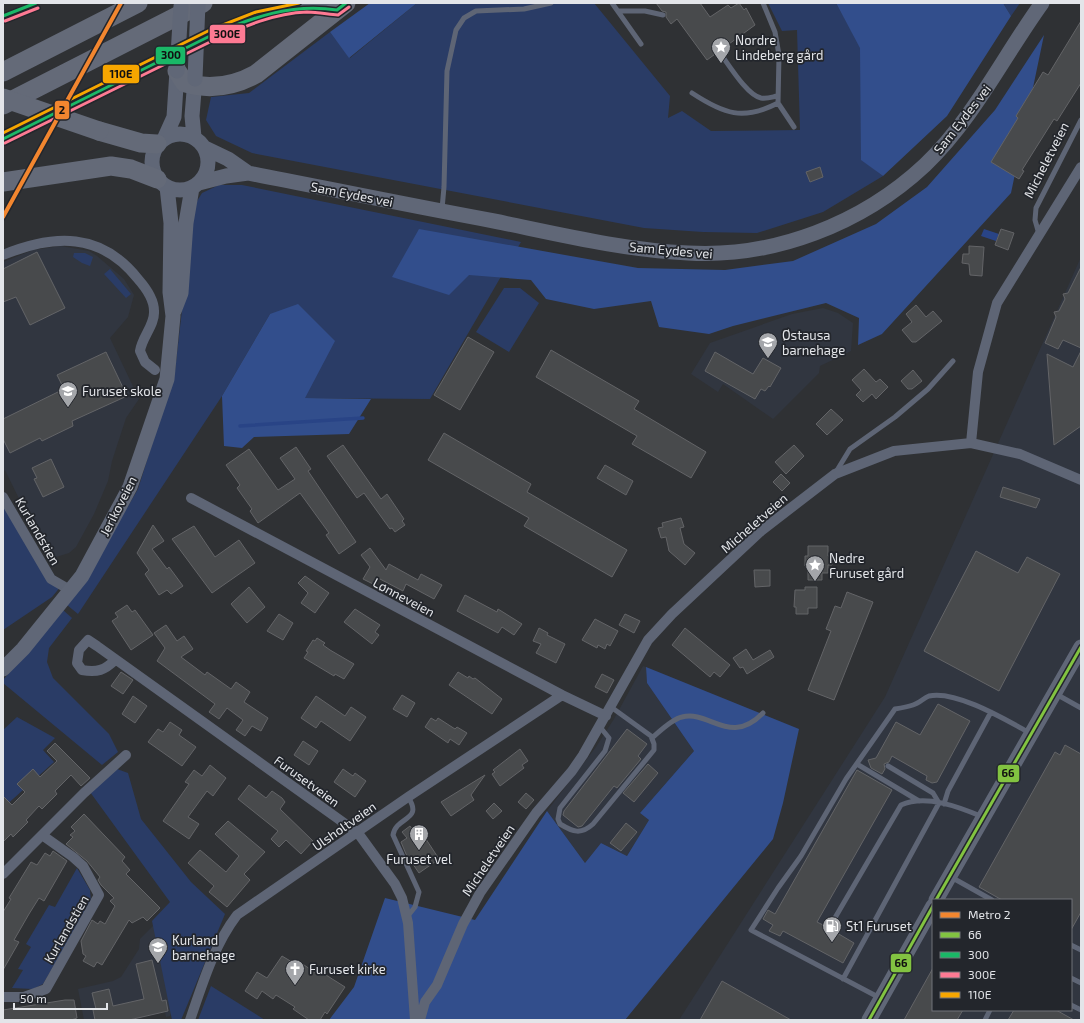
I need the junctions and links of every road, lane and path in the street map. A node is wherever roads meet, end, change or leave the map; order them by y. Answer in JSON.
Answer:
{"nodes":[{"id":1,"x":36,"y":3,"type":"edge"},
{"id":2,"x":138,"y":3,"type":"edge"},
{"id":3,"x":181,"y":3,"type":"edge"},
{"id":4,"x":198,"y":3,"type":"edge"},
{"id":5,"x":203,"y":3,"type":"edge"},
{"id":6,"x":551,"y":3,"type":"edge"},
{"id":7,"x":612,"y":3,"type":"edge"},
{"id":8,"x":763,"y":3,"type":"edge"},
{"id":9,"x":1042,"y":3,"type":"edge"},
{"id":10,"x":342,"y":6,"type":"edge"},
{"id":11,"x":618,"y":11,"type":"junction"},
{"id":12,"x":3,"y":16,"type":"edge"},
{"id":13,"x":663,"y":16,"type":"dead end"},
{"id":14,"x":641,"y":44,"type":"dead end"},
{"id":15,"x":720,"y":53,"type":"dead end"},
{"id":16,"x":3,"y":72,"type":"edge"},
{"id":17,"x":186,"y":82,"type":"junction"},
{"id":18,"x":692,"y":93,"type":"dead end"},
{"id":19,"x":777,"y":96,"type":"junction"},
{"id":20,"x":3,"y":98,"type":"edge"},
{"id":21,"x":778,"y":103,"type":"junction"},
{"id":22,"x":3,"y":105,"type":"edge"},
{"id":23,"x":1081,"y":120,"type":"edge"},
{"id":24,"x":794,"y":127,"type":"dead end"},
{"id":25,"x":194,"y":137,"type":"junction"},
{"id":26,"x":3,"y":139,"type":"edge"},
{"id":27,"x":161,"y":140,"type":"junction"},
{"id":28,"x":205,"y":148,"type":"junction"},
{"id":29,"x":1081,"y":167,"type":"edge"},
{"id":30,"x":248,"y":173,"type":"junction"},
{"id":31,"x":3,"y":182,"type":"edge"},
{"id":32,"x":162,"y":183,"type":"junction"},
{"id":33,"x":196,"y":185,"type":"junction"},
{"id":34,"x":441,"y":211,"type":"junction"},
{"id":35,"x":1039,"y":235,"type":"junction"},
{"id":36,"x":3,"y":255,"type":"edge"},
{"id":37,"x":173,"y":316,"type":"junction"},
{"id":38,"x":952,"y":361,"type":"dead end"},
{"id":39,"x":155,"y":370,"type":"dead end"},
{"id":40,"x":971,"y":443,"type":"junction"},
{"id":41,"x":835,"y":474,"type":"junction"},
{"id":42,"x":1081,"y":480,"type":"edge"},
{"id":43,"x":3,"y":497,"type":"edge"},
{"id":44,"x":191,"y":498,"type":"dead end"},
{"id":45,"x":70,"y":590,"type":"junction"},
{"id":46,"x":1081,"y":647,"type":"edge"},
{"id":47,"x":115,"y":660,"type":"dead end"},
{"id":48,"x":3,"y":669,"type":"edge"},
{"id":49,"x":1054,"y":693,"type":"junction"},
{"id":50,"x":562,"y":695,"type":"junction"},
{"id":51,"x":1081,"y":708,"type":"edge"},
{"id":52,"x":608,"y":712,"type":"junction"},
{"id":53,"x":991,"y":712,"type":"junction"},
{"id":54,"x":762,"y":713,"type":"dead end"},
{"id":55,"x":600,"y":727,"type":"junction"},
{"id":56,"x":1030,"y":734,"type":"junction"},
{"id":57,"x":652,"y":738,"type":"junction"},
{"id":58,"x":126,"y":755,"type":"dead end"},
{"id":59,"x":857,"y":764,"type":"junction"},
{"id":60,"x":888,"y":766,"type":"dead end"},
{"id":61,"x":408,"y":797,"type":"junction"},
{"id":62,"x":919,"y":801,"type":"junction"},
{"id":63,"x":942,"y":803,"type":"junction"},
{"id":64,"x":983,"y":817,"type":"junction"},
{"id":65,"x":358,"y":833,"type":"junction"},
{"id":66,"x":42,"y":835,"type":"junction"},
{"id":67,"x":3,"y":874,"type":"edge"},
{"id":68,"x":949,"y":876,"type":"junction"},
{"id":69,"x":937,"y":899,"type":"edge"},
{"id":70,"x":990,"y":899,"type":"edge"},
{"id":71,"x":932,"y":908,"type":"edge"},
{"id":72,"x":407,"y":917,"type":"junction"},
{"id":73,"x":829,"y":928,"type":"dead end"},
{"id":74,"x":1072,"y":946,"type":"edge"},
{"id":75,"x":1081,"y":950,"type":"edge"},
{"id":76,"x":1072,"y":978,"type":"edge"},
{"id":77,"x":843,"y":979,"type":"junction"},
{"id":78,"x":1081,"y":983,"type":"edge"},
{"id":79,"x":3,"y":997,"type":"edge"},
{"id":80,"x":881,"y":998,"type":"junction"},
{"id":81,"x":1072,"y":1006,"type":"edge"},
{"id":82,"x":1081,"y":1010,"type":"edge"},
{"id":83,"x":990,"y":1011,"type":"edge"},
{"id":84,"x":190,"y":1020,"type":"edge"},
{"id":85,"x":415,"y":1020,"type":"edge"},
{"id":86,"x":420,"y":1020,"type":"edge"},
{"id":87,"x":869,"y":1020,"type":"edge"},
{"id":88,"x":985,"y":1020,"type":"edge"}],
"edges":[{"from":1,"to":12,"type":"lane"},
{"from":2,"to":16,"type":"highway"},
{"from":3,"to":17,"type":"main road","name":"Jerikoveien","bridge":true},
{"from":4,"to":17,"type":"main road","name":"Jerikoveien","bridge":true},
{"from":5,"to":22,"type":"highway"},
{"from":6,"to":34,"type":"lane"},
{"from":7,"to":11,"type":"lane"},
{"from":8,"to":19,"type":"lane"},
{"from":9,"to":34,"type":"main road","name":"Sam Eydes vei"},
{"from":10,"to":17,"type":"highway"},
{"from":10,"to":26,"type":"lane"},
{"from":11,"to":13,"type":"lane"},
{"from":11,"to":14,"type":"lane"},
{"from":15,"to":19,"type":"lane"},
{"from":17,"to":25,"type":"main road","name":"Jerikoveien"},
{"from":17,"to":27,"type":"main road","name":"Jerikoveien"},
{"from":18,"to":21,"type":"lane"},
{"from":19,"to":21,"type":"lane"},
{"from":20,"to":27,"type":"highway","bridge":true},
{"from":21,"to":24,"type":"lane"},
{"from":23,"to":35,"type":"lane","name":"Micheletveien"},
{"from":25,"to":27,"type":"main road"},
{"from":25,"to":28,"type":"main road"},
{"from":27,"to":32,"type":"main road","name":"Jerikoveien"},
{"from":28,"to":30,"type":"main road","name":"Sam Eydes vei"},
{"from":28,"to":33,"type":"main road","name":"Jerikoveien"},
{"from":29,"to":35,"type":"street"},
{"from":30,"to":33,"type":"main road","name":"Sam Eydes vei"},
{"from":30,"to":34,"type":"main road","name":"Sam Eydes vei"},
{"from":31,"to":32,"type":"highway"},
{"from":32,"to":33,"type":"main road"},
{"from":32,"to":37,"type":"main road","name":"Jerikoveien"},
{"from":33,"to":37,"type":"main road","name":"Jerikoveien"},
{"from":35,"to":40,"type":"street"},
{"from":36,"to":39,"type":"street"},
{"from":37,"to":45,"type":"main road","name":"Jerikoveien"},
{"from":38,"to":41,"type":"lane"},
{"from":40,"to":41,"type":"street","name":"Micheletveien"},
{"from":40,"to":42,"type":"street","name":"Micheletveien"},
{"from":41,"to":52,"type":"street","name":"Micheletveien"},
{"from":43,"to":45,"type":"street","name":"Kurlandstien"},
{"from":44,"to":50,"type":"street","name":"Lønneveien"},
{"from":45,"to":48,"type":"main road","name":"Jerikoveien"},
{"from":46,"to":49,"type":"main road"},
{"from":47,"to":65,"type":"street","name":"Furusetveien"},
{"from":49,"to":51,"type":"lane"},
{"from":49,"to":56,"type":"main road"},
{"from":50,"to":52,"type":"street","name":"Lønneveien"},
{"from":50,"to":61,"type":"street","name":"Ulsholtveien"},
{"from":52,"to":55,"type":"street","name":"Micheletveien"},
{"from":52,"to":57,"type":"lane"},
{"from":53,"to":56,"type":"lane"},
{"from":53,"to":59,"type":"lane"},
{"from":53,"to":63,"type":"lane"},
{"from":54,"to":57,"type":"lane"},
{"from":55,"to":57,"type":"lane"},
{"from":55,"to":86,"type":"street","name":"Micheletveien"},
{"from":56,"to":64,"type":"main road"},
{"from":58,"to":66,"type":"street"},
{"from":59,"to":62,"type":"lane"},
{"from":59,"to":77,"type":"lane"},
{"from":60,"to":63,"type":"lane"},
{"from":61,"to":65,"type":"street","name":"Ulsholtveien"},
{"from":61,"to":72,"type":"lane"},
{"from":62,"to":63,"type":"lane"},
{"from":62,"to":73,"type":"lane"},
{"from":63,"to":64,"type":"lane"},
{"from":63,"to":77,"type":"lane"},
{"from":64,"to":68,"type":"main road"},
{"from":65,"to":72,"type":"street","name":"Furusetveien"},
{"from":65,"to":84,"type":"street","name":"Ulsholtveien"},
{"from":66,"to":67,"type":"street"},
{"from":66,"to":79,"type":"street","name":"Kurlandstien"},
{"from":68,"to":69,"type":"main road"},
{"from":68,"to":70,"type":"lane"},
{"from":71,"to":80,"type":"main road"},
{"from":72,"to":85,"type":"street","name":"Furusetveien"},
{"from":74,"to":75,"type":"lane"},
{"from":76,"to":78,"type":"lane"},
{"from":77,"to":80,"type":"lane"},
{"from":80,"to":87,"type":"main road"},
{"from":81,"to":82,"type":"lane"},
{"from":83,"to":88,"type":"lane"}]}
